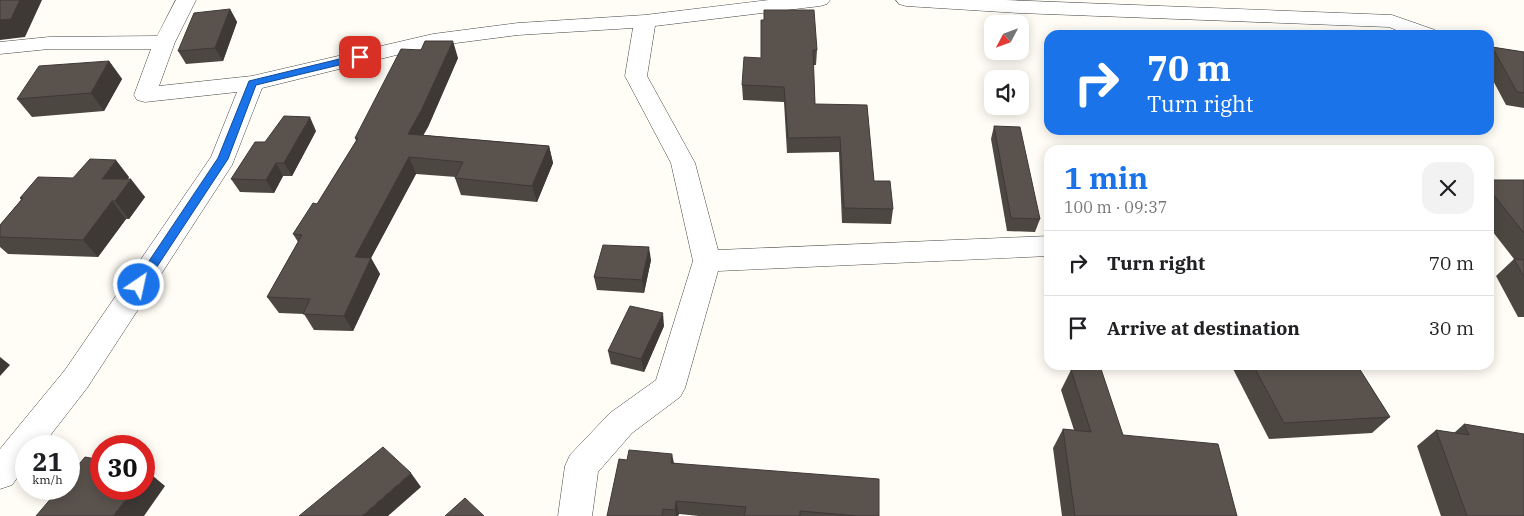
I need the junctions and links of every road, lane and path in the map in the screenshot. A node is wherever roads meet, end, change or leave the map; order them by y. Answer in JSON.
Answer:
{"nodes":[{"id":1,"x":186,"y":0,"type":"edge"},
{"id":2,"x":820,"y":0,"type":"edge"},
{"id":3,"x":906,"y":0,"type":"edge"},
{"id":4,"x":1371,"y":0,"type":"edge"},
{"id":5,"x":1016,"y":3,"type":"edge"},
{"id":6,"x":645,"y":21,"type":"junction"},
{"id":7,"x":1392,"y":21,"type":"junction"},
{"id":8,"x":1414,"y":30,"type":"edge"},
{"id":9,"x":164,"y":42,"type":"junction"},
{"id":10,"x":0,"y":48,"type":"edge"},
{"id":11,"x":252,"y":83,"type":"junction"},
{"id":12,"x":1044,"y":246,"type":"edge"},
{"id":13,"x":707,"y":261,"type":"junction"},
{"id":14,"x":0,"y":474,"type":"edge"},
{"id":15,"x":575,"y":516,"type":"edge"}],
"edges":[{"from":1,"to":9,"type":"street"},
{"from":2,"to":6,"type":"street"},
{"from":3,"to":5,"type":"street"},
{"from":4,"to":7,"type":"street"},
{"from":5,"to":7,"type":"street"},
{"from":6,"to":11,"type":"street"},
{"from":6,"to":13,"type":"street"},
{"from":7,"to":8,"type":"street"},
{"from":9,"to":10,"type":"street"},
{"from":9,"to":11,"type":"street"},
{"from":11,"to":14,"type":"street"},
{"from":12,"to":13,"type":"street"},
{"from":13,"to":15,"type":"street"}]}
